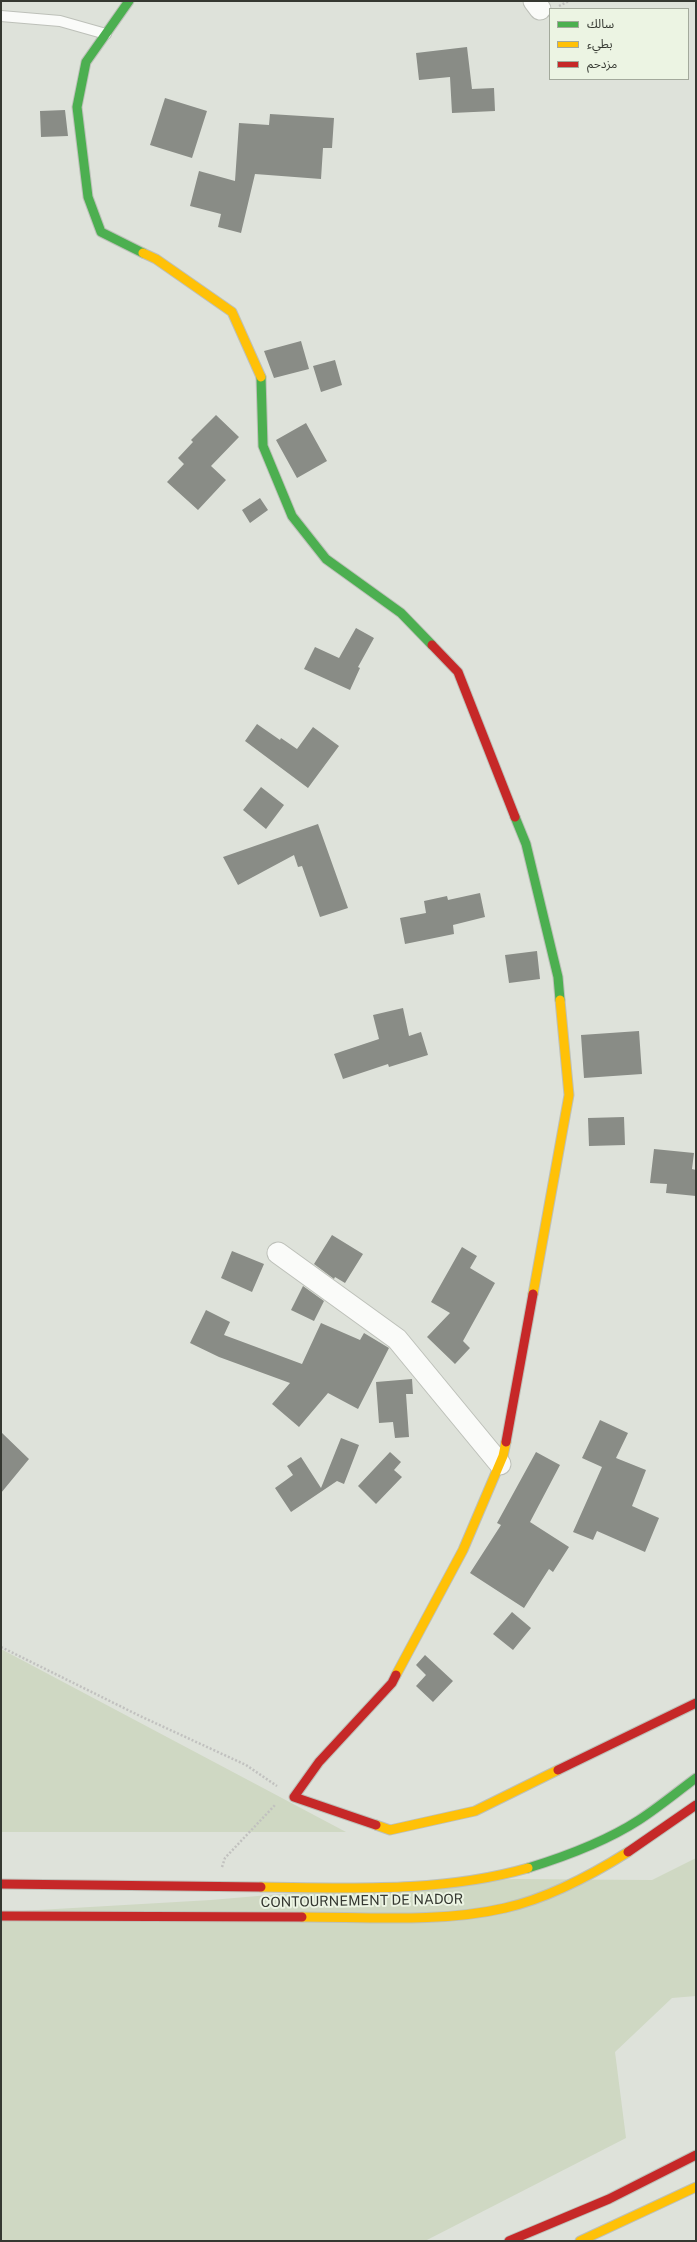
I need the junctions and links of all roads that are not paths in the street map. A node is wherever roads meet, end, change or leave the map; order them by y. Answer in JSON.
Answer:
{"nodes":[{"id":1,"x":129,"y":1,"type":"edge"},
{"id":2,"x":1,"y":16,"type":"edge"},
{"id":3,"x":106,"y":34,"type":"junction"},
{"id":4,"x":278,"y":1253,"type":"dead end"},
{"id":5,"x":500,"y":1464,"type":"junction"},
{"id":6,"x":696,"y":1703,"type":"edge"},
{"id":7,"x":696,"y":1778,"type":"edge"},
{"id":8,"x":696,"y":1805,"type":"edge"},
{"id":9,"x":1,"y":1884,"type":"edge"},
{"id":10,"x":34,"y":1884,"type":"junction"},
{"id":11,"x":1,"y":1916,"type":"edge"},
{"id":12,"x":33,"y":1916,"type":"junction"},
{"id":13,"x":696,"y":2155,"type":"edge"},
{"id":14,"x":696,"y":2187,"type":"edge"},
{"id":15,"x":509,"y":2241,"type":"edge"},
{"id":16,"x":580,"y":2241,"type":"edge"}],
"edges":[{"from":1,"to":3,"type":"main road"},
{"from":2,"to":3,"type":"lane"},
{"from":3,"to":5,"type":"main road"},
{"from":4,"to":5,"type":"street"},
{"from":5,"to":6,"type":"main road"},
{"from":7,"to":10,"type":"main road","name":"CONTOURNEMENT DE NADOR"},
{"from":8,"to":12,"type":"main road","name":"CONTOURNEMENT DE NADOR"},
{"from":9,"to":10,"type":"main road","name":"CONTOURNEMENT DE NADOR"},
{"from":10,"to":12,"type":"main road"},
{"from":11,"to":12,"type":"main road","name":"CONTOURNEMENT DE NADOR"},
{"from":13,"to":15,"type":"main road"},
{"from":14,"to":16,"type":"main road"}]}
